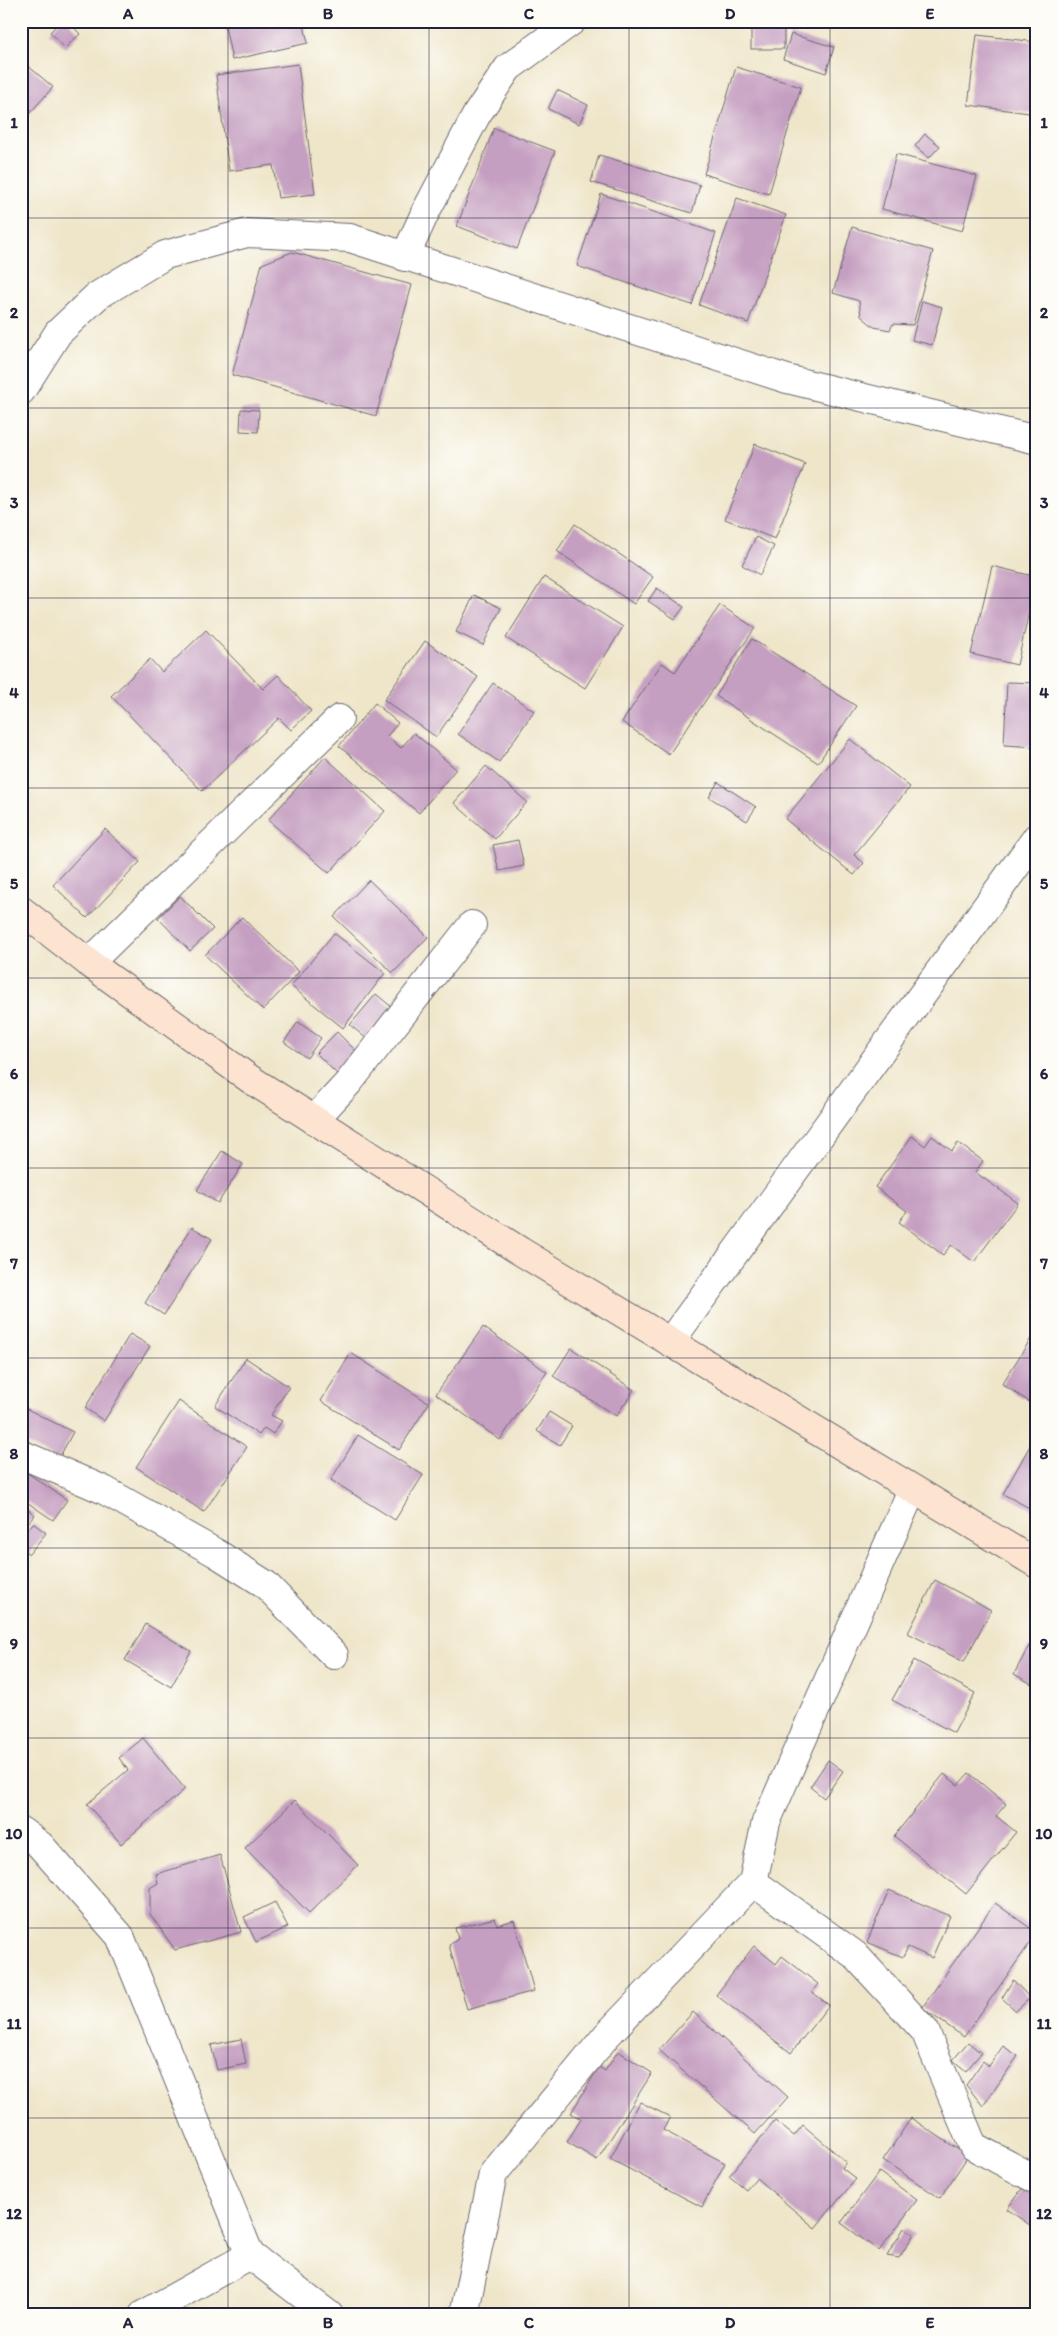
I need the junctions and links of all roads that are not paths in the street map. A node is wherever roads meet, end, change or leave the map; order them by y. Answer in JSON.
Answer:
{"nodes":[{"id":1,"x":572,"y":21,"type":"edge"},
{"id":2,"x":405,"y":256,"type":"junction"},
{"id":3,"x":21,"y":391,"type":"edge"},
{"id":4,"x":1037,"y":440,"type":"edge"},
{"id":5,"x":339,"y":719,"type":"dead end"},
{"id":6,"x":1037,"y":837,"type":"edge"},
{"id":7,"x":21,"y":910,"type":"edge"},
{"id":8,"x":472,"y":925,"type":"dead end"},
{"id":9,"x":89,"y":963,"type":"junction"},
{"id":10,"x":314,"y":1120,"type":"junction"},
{"id":11,"x":670,"y":1342,"type":"junction"},
{"id":12,"x":21,"y":1454,"type":"edge"},
{"id":13,"x":912,"y":1490,"type":"junction"},
{"id":14,"x":1037,"y":1564,"type":"edge"},
{"id":15,"x":334,"y":1655,"type":"dead end"},
{"id":16,"x":21,"y":1831,"type":"edge"},
{"id":17,"x":753,"y":1882,"type":"junction"},
{"id":18,"x":1037,"y":2180,"type":"edge"},
{"id":19,"x":250,"y":2255,"type":"junction"},
{"id":20,"x":143,"y":2315,"type":"edge"},
{"id":21,"x":329,"y":2315,"type":"edge"},
{"id":22,"x":464,"y":2315,"type":"edge"}],
"edges":[{"from":1,"to":2,"type":"street"},
{"from":2,"to":3,"type":"street"},
{"from":2,"to":4,"type":"street"},
{"from":5,"to":9,"type":"street"},
{"from":6,"to":11,"type":"street"},
{"from":7,"to":9,"type":"street"},
{"from":8,"to":10,"type":"street"},
{"from":9,"to":10,"type":"street"},
{"from":10,"to":11,"type":"street"},
{"from":11,"to":13,"type":"street"},
{"from":12,"to":15,"type":"street"},
{"from":13,"to":14,"type":"street"},
{"from":13,"to":17,"type":"street"},
{"from":16,"to":19,"type":"street"},
{"from":17,"to":18,"type":"street"},
{"from":17,"to":22,"type":"street"},
{"from":19,"to":20,"type":"street"},
{"from":19,"to":21,"type":"street"}]}
